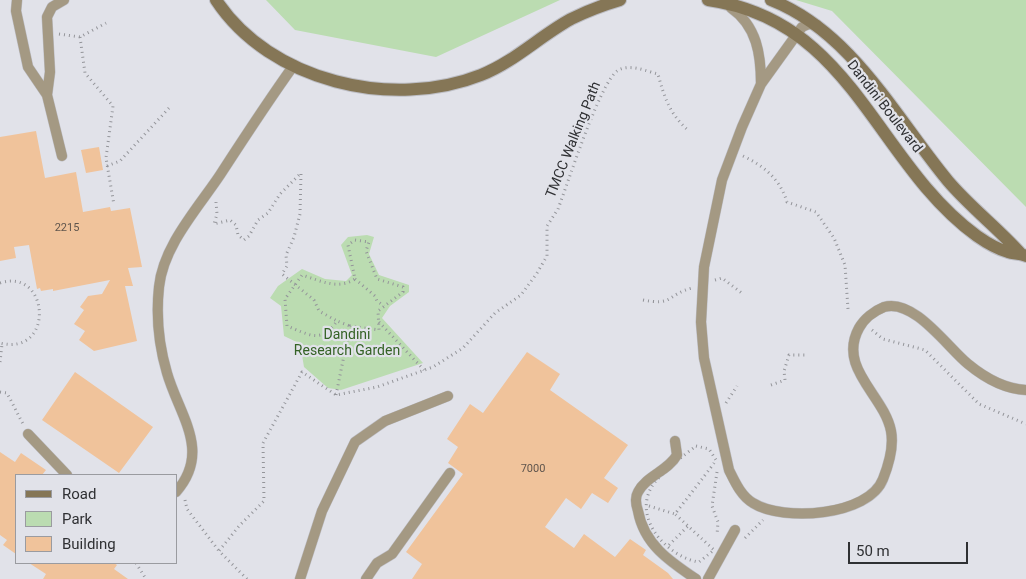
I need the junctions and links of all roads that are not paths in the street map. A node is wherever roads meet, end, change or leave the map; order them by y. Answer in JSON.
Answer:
{"nodes":[{"id":1,"x":17,"y":0,"type":"edge"},
{"id":2,"x":64,"y":0,"type":"edge"},
{"id":3,"x":216,"y":0,"type":"edge"},
{"id":4,"x":620,"y":0,"type":"edge"},
{"id":5,"x":771,"y":0,"type":"edge"},
{"id":6,"x":713,"y":1,"type":"edge"},
{"id":7,"x":817,"y":25,"type":"junction"},
{"id":8,"x":796,"y":34,"type":"junction"},
{"id":9,"x":294,"y":65,"type":"junction"},
{"id":10,"x":761,"y":84,"type":"junction"},
{"id":11,"x":47,"y":95,"type":"junction"},
{"id":12,"x":62,"y":156,"type":"dead end"},
{"id":13,"x":1024,"y":255,"type":"edge"},
{"id":14,"x":1026,"y":390,"type":"edge"},
{"id":15,"x":448,"y":396,"type":"dead end"},
{"id":16,"x":28,"y":434,"type":"road end"},
{"id":17,"x":674,"y":441,"type":"dead end"},
{"id":18,"x":450,"y":473,"type":"dead end"},
{"id":19,"x":66,"y":474,"type":"edge"},
{"id":20,"x":178,"y":489,"type":"edge"},
{"id":21,"x":735,"y":530,"type":"dead end"},
{"id":22,"x":300,"y":579,"type":"edge"},
{"id":23,"x":366,"y":579,"type":"edge"},
{"id":24,"x":696,"y":579,"type":"edge"},
{"id":25,"x":708,"y":579,"type":"edge"}],
"edges":[{"from":1,"to":11,"type":"lane"},
{"from":2,"to":11,"type":"lane"},
{"from":3,"to":9,"type":"main road"},
{"from":4,"to":9,"type":"main road"},
{"from":5,"to":7,"type":"main road","name":"Dandini Boulevard"},
{"from":6,"to":8,"type":"main road","name":"Dandini Boulevard"},
{"from":6,"to":10,"type":"lane"},
{"from":7,"to":8,"type":"lane"},
{"from":7,"to":13,"type":"main road","name":"Dandini Boulevard"},
{"from":8,"to":10,"type":"lane"},
{"from":8,"to":13,"type":"main road","name":"Dandini Boulevard"},
{"from":9,"to":20,"type":"lane"},
{"from":10,"to":14,"type":"lane"},
{"from":11,"to":12,"type":"lane"},
{"from":15,"to":22,"type":"lane"},
{"from":16,"to":19,"type":"lane"},
{"from":17,"to":24,"type":"lane"},
{"from":18,"to":23,"type":"lane"},
{"from":21,"to":25,"type":"lane"}]}
